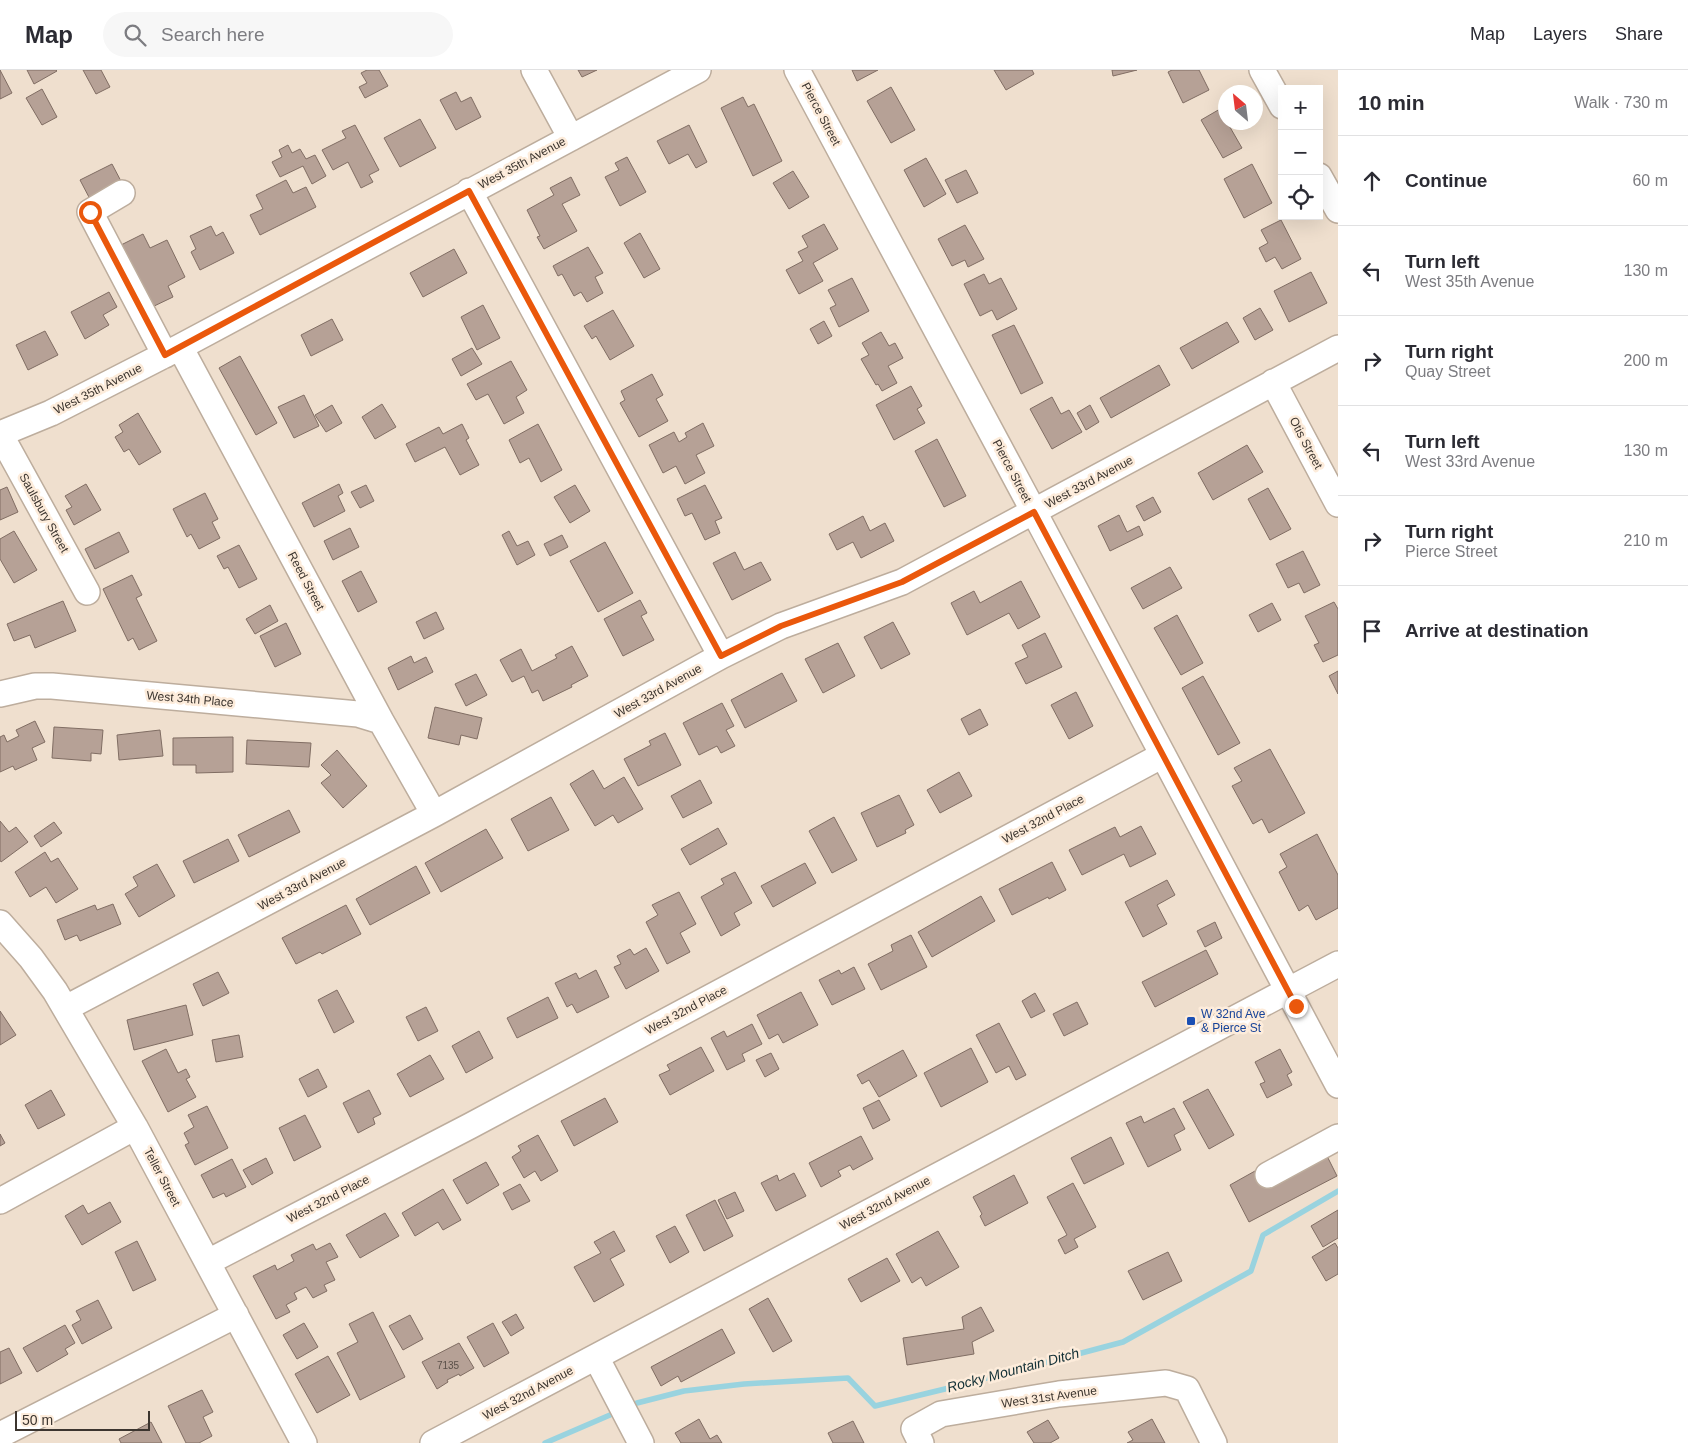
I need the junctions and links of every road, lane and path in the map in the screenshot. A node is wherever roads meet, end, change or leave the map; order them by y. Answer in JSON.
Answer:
{"nodes":[{"id":1,"x":534,"y":70,"type":"edge"},
{"id":2,"x":698,"y":70,"type":"edge"},
{"id":3,"x":797,"y":70,"type":"edge"},
{"id":4,"x":1262,"y":70,"type":"edge"},
{"id":5,"x":1278,"y":99,"type":"edge"},
{"id":6,"x":572,"y":138,"type":"junction"},
{"id":7,"x":1323,"y":183,"type":"edge"},
{"id":8,"x":469,"y":191,"type":"junction"},
{"id":9,"x":122,"y":193,"type":"dead end"},
{"id":10,"x":1338,"y":210,"type":"edge"},
{"id":11,"x":1338,"y":348,"type":"edge"},
{"id":12,"x":173,"y":351,"type":"junction"},
{"id":13,"x":1273,"y":382,"type":"junction"},
{"id":14,"x":0,"y":434,"type":"edge"},
{"id":15,"x":1338,"y":504,"type":"edge"},
{"id":16,"x":1034,"y":512,"type":"junction"},
{"id":17,"x":87,"y":592,"type":"dead end"},
{"id":18,"x":721,"y":656,"type":"junction"},
{"id":19,"x":0,"y":694,"type":"edge"},
{"id":20,"x":381,"y":721,"type":"junction"},
{"id":21,"x":1162,"y":755,"type":"junction"},
{"id":22,"x":434,"y":814,"type":"junction"},
{"id":23,"x":0,"y":923,"type":"edge"},
{"id":24,"x":1338,"y":964,"type":"edge"},
{"id":25,"x":1288,"y":991,"type":"junction"},
{"id":26,"x":66,"y":1008,"type":"junction"},
{"id":27,"x":1336,"y":1078,"type":"edge"},
{"id":28,"x":135,"y":1127,"type":"junction"},
{"id":29,"x":1338,"y":1137,"type":"edge"},
{"id":30,"x":1268,"y":1175,"type":"dead end"},
{"id":31,"x":0,"y":1201,"type":"edge"},
{"id":32,"x":208,"y":1262,"type":"junction"},
{"id":33,"x":236,"y":1314,"type":"junction"},
{"id":34,"x":596,"y":1357,"type":"junction"},
{"id":35,"x":0,"y":1435,"type":"edge"},
{"id":36,"x":918,"y":1436,"type":"edge"},
{"id":37,"x":304,"y":1443,"type":"edge"},
{"id":38,"x":433,"y":1443,"type":"edge"},
{"id":39,"x":641,"y":1443,"type":"edge"},
{"id":40,"x":1214,"y":1443,"type":"edge"}],
"edges":[{"from":1,"to":6,"type":"street"},
{"from":2,"to":6,"type":"street","name":"West 35th Avenue"},
{"from":3,"to":16,"type":"street","name":"Pierce Street"},
{"from":4,"to":5,"type":"street"},
{"from":6,"to":8,"type":"street","name":"West 35th Avenue"},
{"from":7,"to":10,"type":"street"},
{"from":8,"to":12,"type":"street","name":"West 35th Avenue"},
{"from":8,"to":18,"type":"street"},
{"from":9,"to":12,"type":"street","name":"Reed Street"},
{"from":11,"to":13,"type":"street","name":"West 33rd Avenue"},
{"from":12,"to":14,"type":"street","name":"West 35th Avenue"},
{"from":12,"to":20,"type":"street","name":"Reed Street"},
{"from":13,"to":15,"type":"street","name":"Otis Street"},
{"from":13,"to":16,"type":"street","name":"West 33rd Avenue"},
{"from":14,"to":17,"type":"street","name":"Saulsbury Street"},
{"from":16,"to":18,"type":"street","name":"West 33rd Avenue"},
{"from":16,"to":21,"type":"street","name":"Pierce Street"},
{"from":18,"to":22,"type":"street","name":"West 33rd Avenue"},
{"from":19,"to":20,"type":"street","name":"West 34th Place"},
{"from":20,"to":22,"type":"street","name":"Reed Street"},
{"from":21,"to":25,"type":"street","name":"Pierce Street"},
{"from":21,"to":32,"type":"street","name":"West 32nd Place"},
{"from":22,"to":26,"type":"street","name":"West 33rd Avenue"},
{"from":23,"to":26,"type":"street","name":"Teller Street"},
{"from":24,"to":25,"type":"street","name":"West 32nd Avenue"},
{"from":25,"to":27,"type":"street","name":"Pierce Street"},
{"from":25,"to":34,"type":"street","name":"West 32nd Avenue"},
{"from":26,"to":28,"type":"street","name":"Teller Street"},
{"from":28,"to":31,"type":"street"},
{"from":28,"to":32,"type":"street","name":"Teller Street"},
{"from":29,"to":30,"type":"street"},
{"from":32,"to":33,"type":"street","name":"Teller Street"},
{"from":33,"to":35,"type":"street"},
{"from":33,"to":37,"type":"street","name":"Teller Street"},
{"from":34,"to":38,"type":"street","name":"West 32nd Avenue"},
{"from":34,"to":39,"type":"street"},
{"from":36,"to":40,"type":"street","name":"West 31st Avenue"}]}
